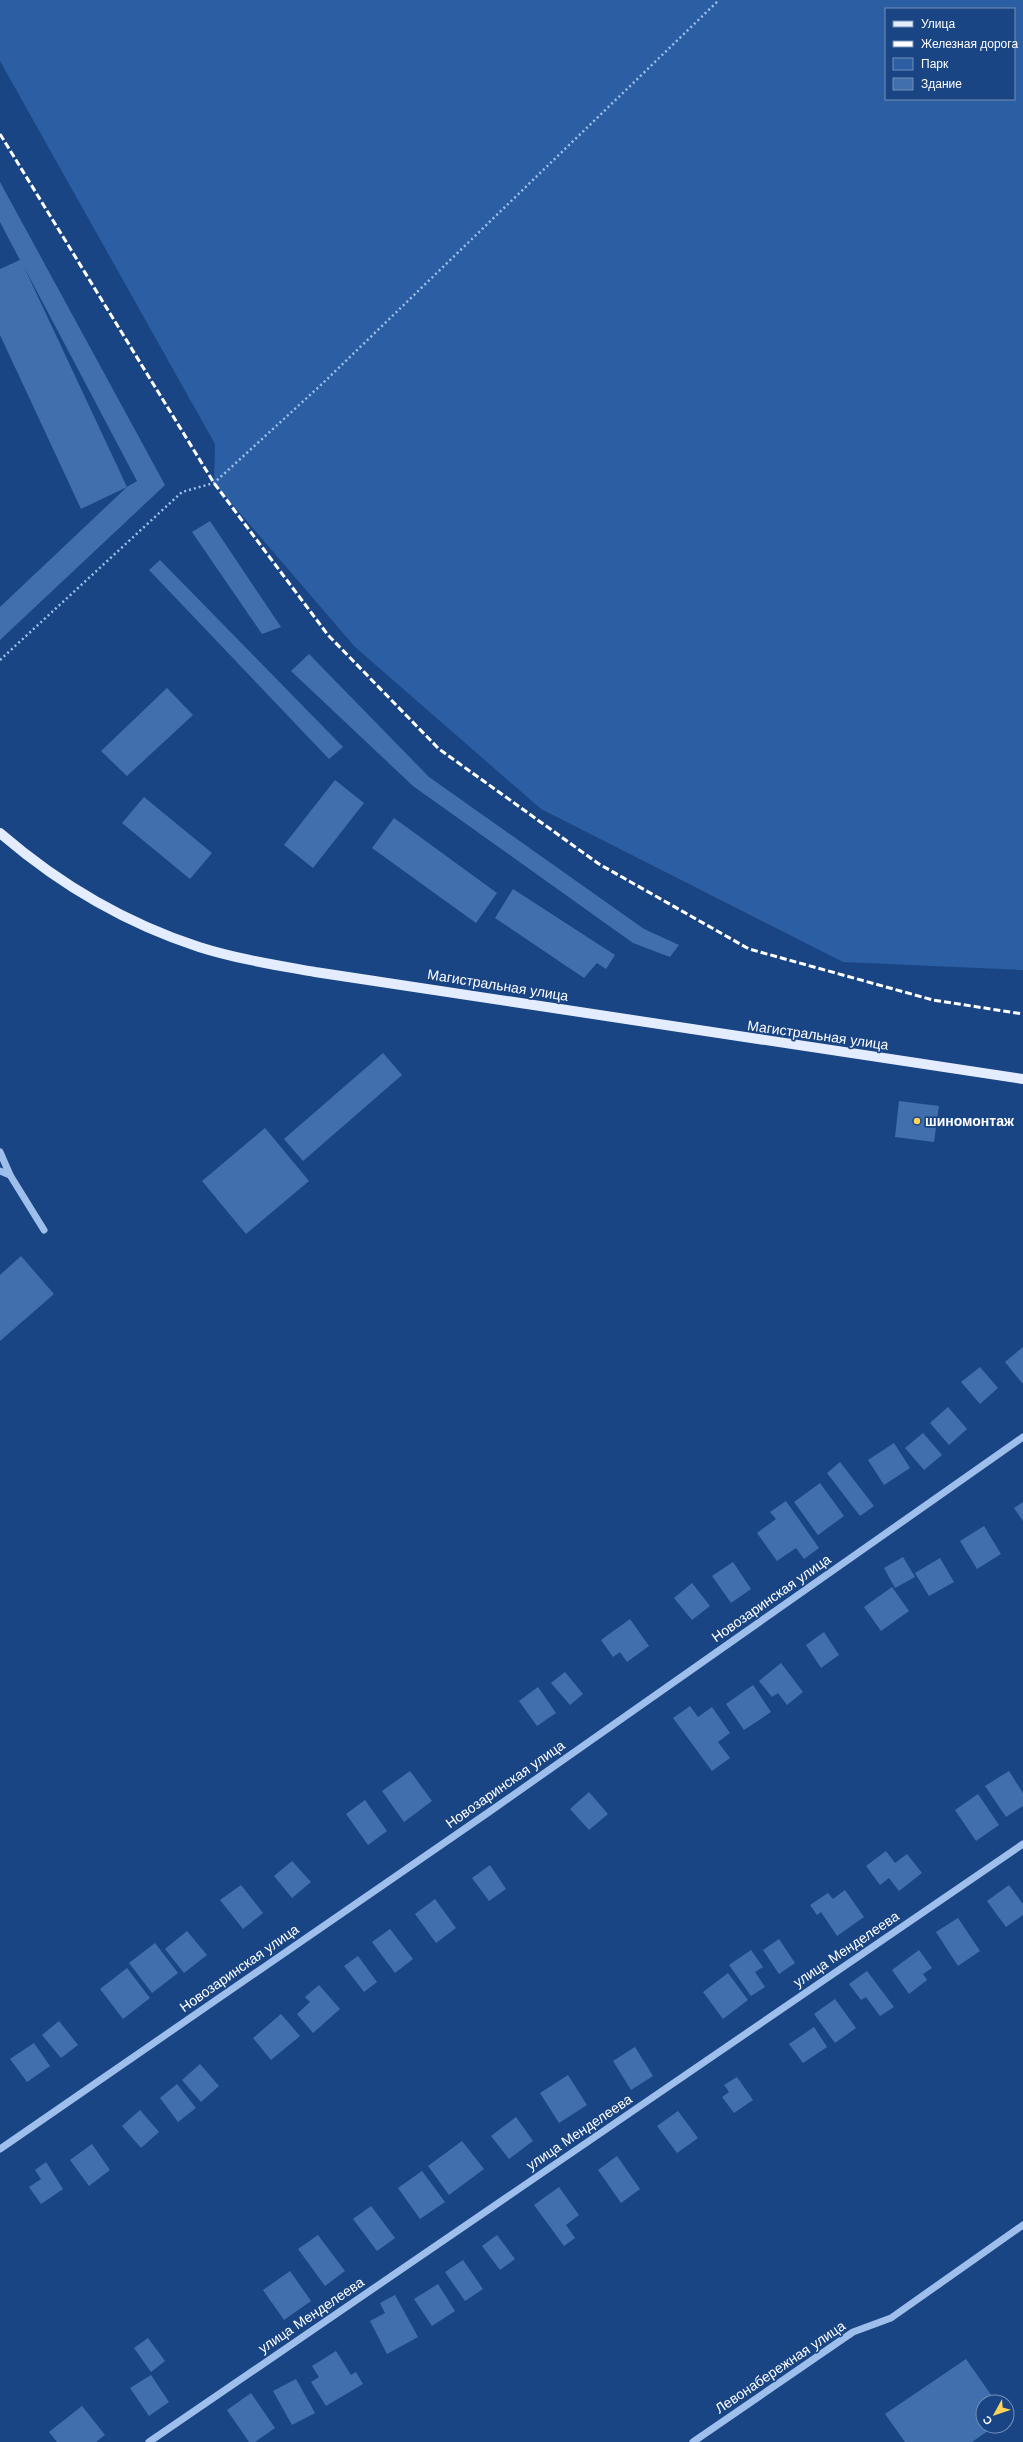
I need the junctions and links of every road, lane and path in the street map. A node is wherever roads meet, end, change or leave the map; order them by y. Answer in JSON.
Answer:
{"nodes":[{"id":1,"x":719,"y":0,"type":"edge"},
{"id":2,"x":0,"y":660,"type":"edge"},
{"id":3,"x":0,"y":834,"type":"edge"},
{"id":4,"x":1023,"y":1079,"type":"edge"},
{"id":5,"x":0,"y":1152,"type":"edge"},
{"id":6,"x":0,"y":1171,"type":"edge"},
{"id":7,"x":10,"y":1175,"type":"junction"},
{"id":8,"x":44,"y":1230,"type":"dead end"},
{"id":9,"x":1023,"y":1437,"type":"edge"},
{"id":10,"x":1023,"y":1844,"type":"edge"},
{"id":11,"x":0,"y":2149,"type":"edge"},
{"id":12,"x":1023,"y":2225,"type":"edge"},
{"id":13,"x":149,"y":2442,"type":"edge"},
{"id":14,"x":693,"y":2442,"type":"edge"}],
"edges":[{"from":1,"to":2,"type":"path"},
{"from":3,"to":4,"type":"main road","name":"Магистральная улица"},
{"from":5,"to":7,"type":"street"},
{"from":6,"to":7,"type":"street"},
{"from":7,"to":8,"type":"street"},
{"from":9,"to":11,"type":"street","name":"Новозаринская улица"},
{"from":10,"to":13,"type":"street","name":"улица Менделеева"},
{"from":12,"to":14,"type":"street","name":"Левонабережная улица"}]}
